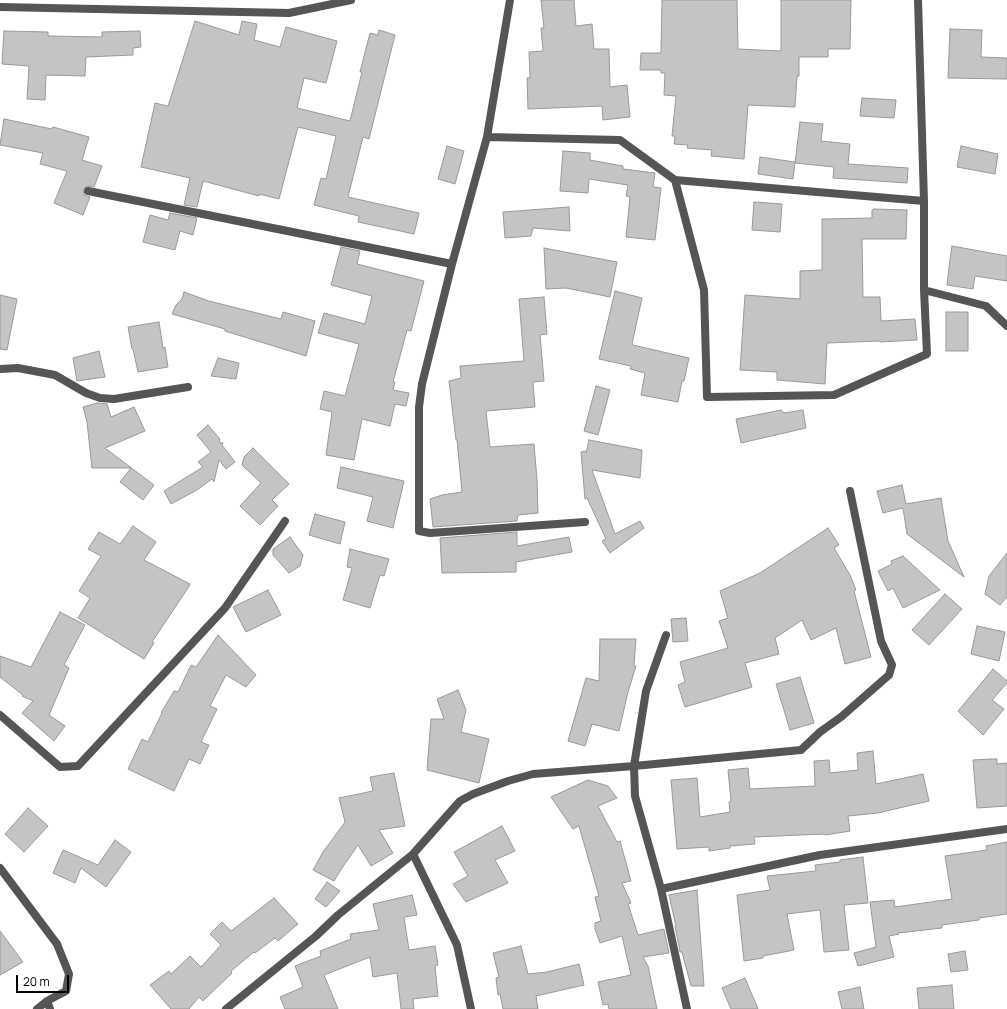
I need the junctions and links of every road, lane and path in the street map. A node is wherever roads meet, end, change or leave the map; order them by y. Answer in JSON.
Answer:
{"nodes":[{"id":1,"x":351,"y":0,"type":"edge"},
{"id":2,"x":510,"y":0,"type":"edge"},
{"id":3,"x":918,"y":0,"type":"edge"},
{"id":4,"x":0,"y":8,"type":"edge"},
{"id":5,"x":487,"y":137,"type":"junction"},
{"id":6,"x":675,"y":180,"type":"junction"},
{"id":7,"x":88,"y":191,"type":"dead end"},
{"id":8,"x":924,"y":201,"type":"junction"},
{"id":9,"x":452,"y":264,"type":"junction"},
{"id":10,"x":924,"y":290,"type":"junction"},
{"id":11,"x":1007,"y":326,"type":"edge"},
{"id":12,"x":0,"y":369,"type":"edge"},
{"id":13,"x":188,"y":387,"type":"dead end"},
{"id":14,"x":850,"y":491,"type":"dead end"},
{"id":15,"x":285,"y":521,"type":"dead end"},
{"id":16,"x":585,"y":522,"type":"dead end"},
{"id":17,"x":666,"y":635,"type":"dead end"},
{"id":18,"x":0,"y":716,"type":"edge"},
{"id":19,"x":634,"y":766,"type":"junction"},
{"id":20,"x":1007,"y":829,"type":"edge"},
{"id":21,"x":413,"y":854,"type":"junction"},
{"id":22,"x":0,"y":868,"type":"edge"},
{"id":23,"x":661,"y":889,"type":"junction"},
{"id":24,"x":48,"y":1005,"type":"edge"},
{"id":25,"x":37,"y":1009,"type":"edge"},
{"id":26,"x":226,"y":1009,"type":"edge"},
{"id":27,"x":471,"y":1009,"type":"edge"},
{"id":28,"x":687,"y":1009,"type":"edge"}],
"edges":[{"from":1,"to":4,"type":"street"},
{"from":2,"to":5,"type":"street"},
{"from":3,"to":8,"type":"street"},
{"from":5,"to":6,"type":"street"},
{"from":5,"to":9,"type":"street"},
{"from":6,"to":8,"type":"street"},
{"from":6,"to":10,"type":"street"},
{"from":7,"to":9,"type":"street"},
{"from":8,"to":10,"type":"street"},
{"from":9,"to":16,"type":"street"},
{"from":10,"to":11,"type":"street"},
{"from":12,"to":13,"type":"street"},
{"from":14,"to":19,"type":"street"},
{"from":15,"to":18,"type":"street"},
{"from":17,"to":19,"type":"street"},
{"from":19,"to":21,"type":"street"},
{"from":19,"to":23,"type":"street"},
{"from":20,"to":23,"type":"street"},
{"from":21,"to":26,"type":"street"},
{"from":21,"to":27,"type":"street"},
{"from":22,"to":24,"type":"street"},
{"from":23,"to":28,"type":"street"},
{"from":24,"to":25,"type":"street"}]}
